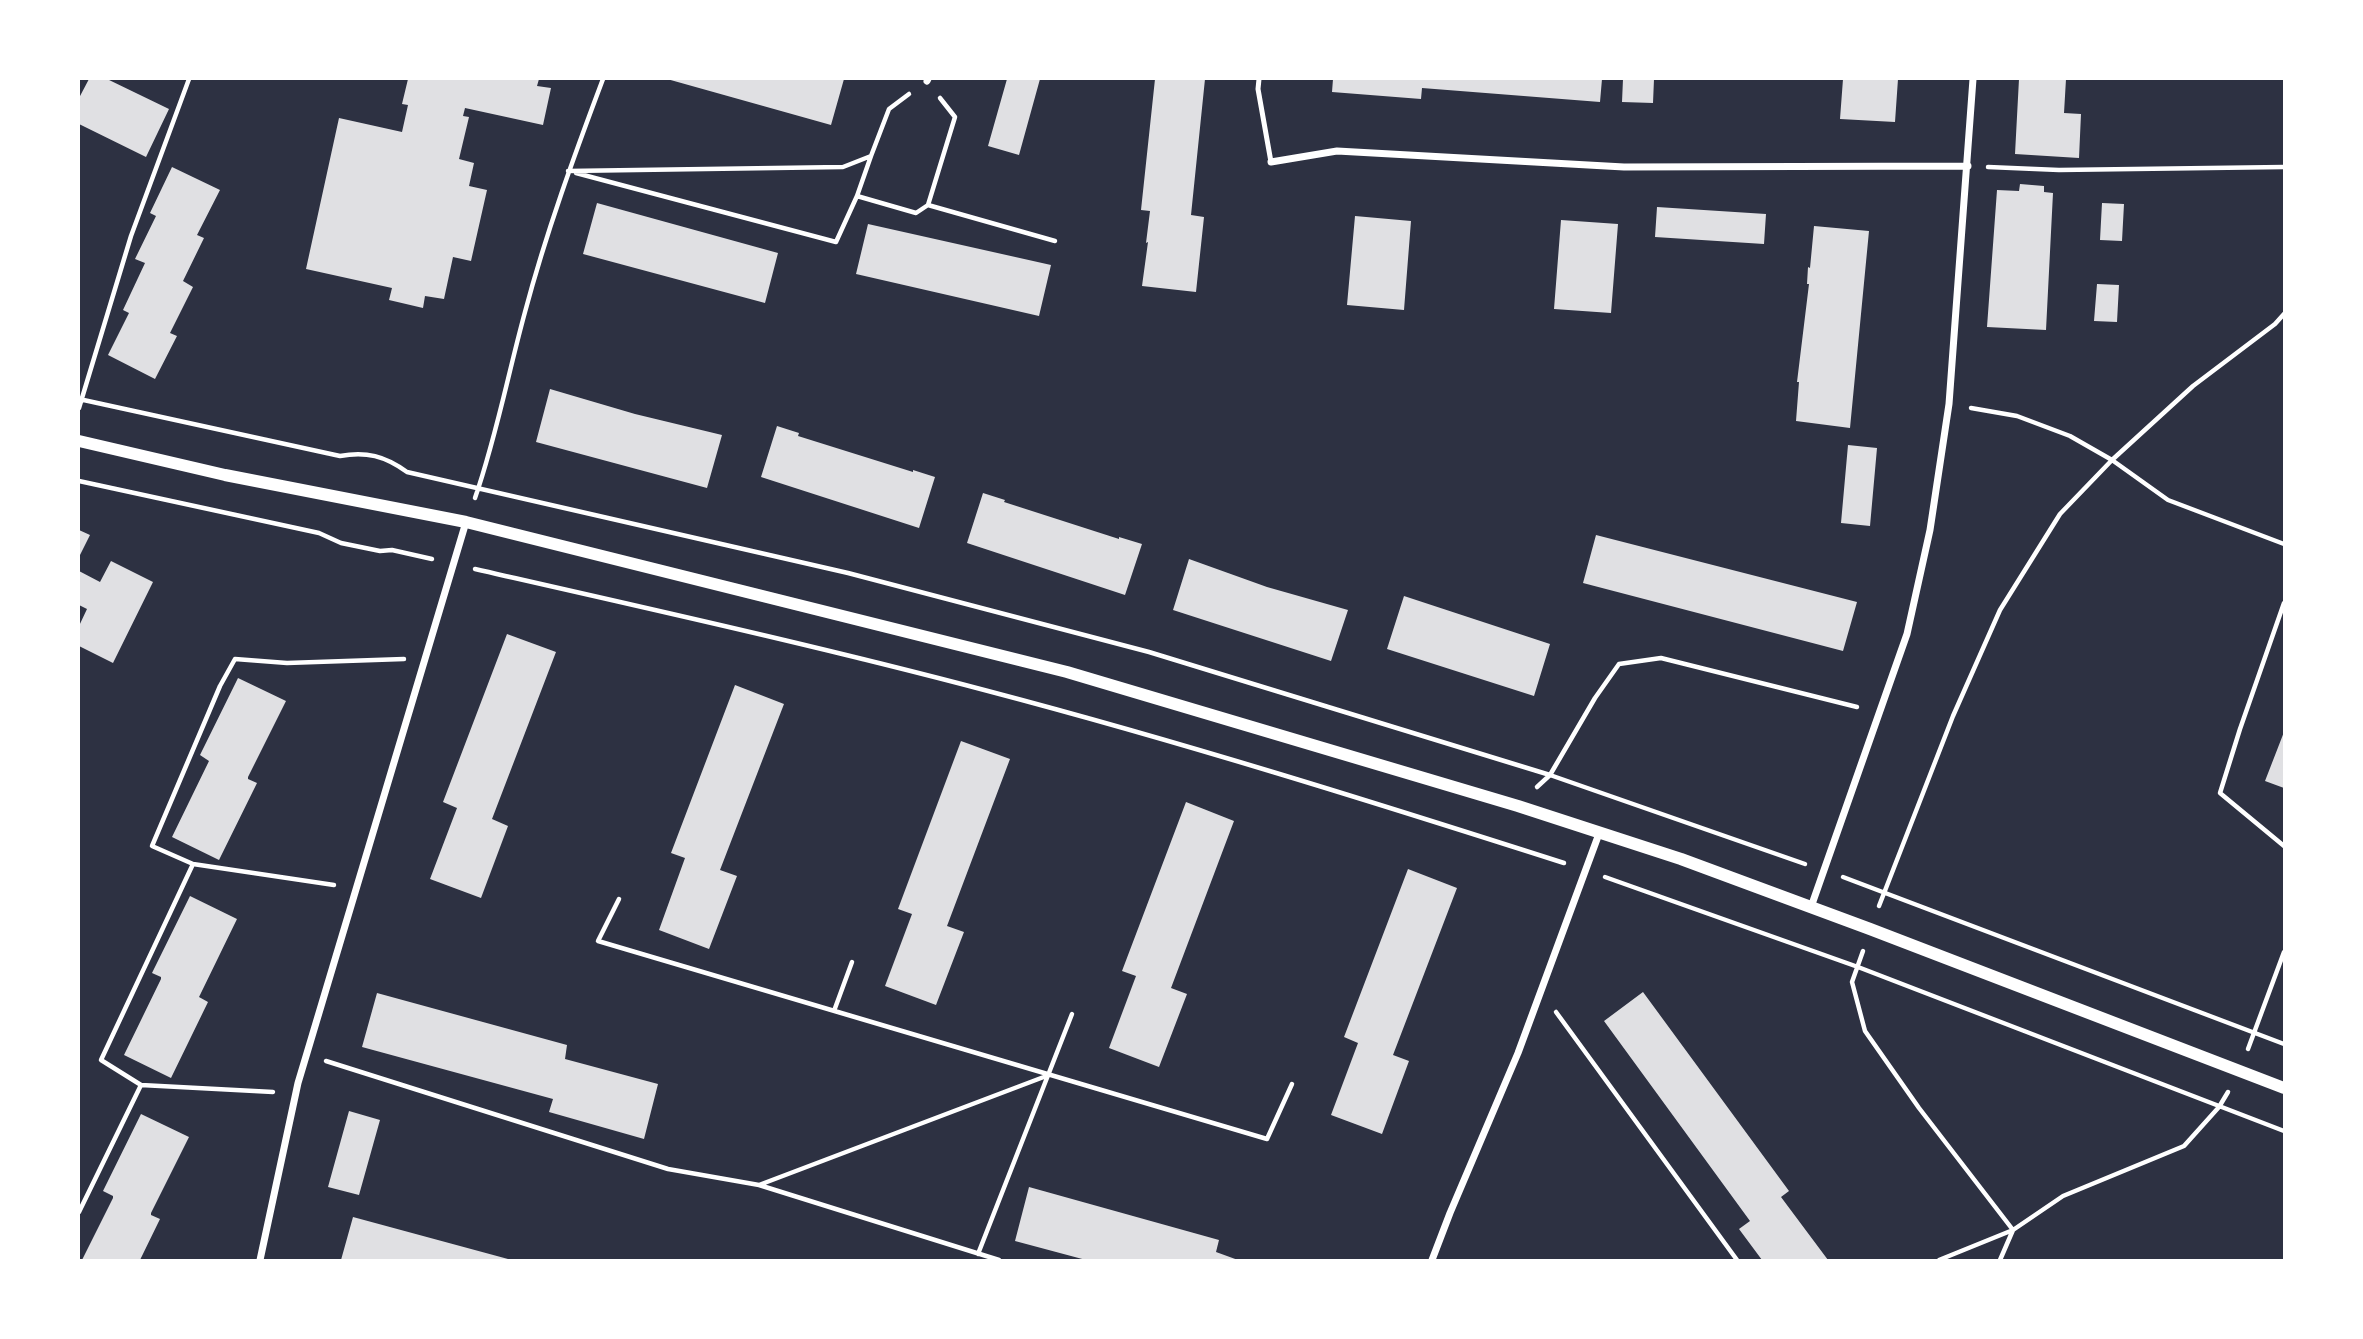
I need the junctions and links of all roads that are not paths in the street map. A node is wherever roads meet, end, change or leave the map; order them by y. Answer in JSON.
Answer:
{"nodes":[{"id":1,"x":1259,"y":79,"type":"edge"},
{"id":2,"x":1972,"y":79,"type":"edge"},
{"id":3,"x":1271,"y":162,"type":"joint"},
{"id":4,"x":1968,"y":166,"type":"junction"},
{"id":5,"x":79,"y":441,"type":"edge"},
{"id":6,"x":466,"y":522,"type":"junction"},
{"id":7,"x":1600,"y":831,"type":"junction"},
{"id":8,"x":1811,"y":906,"type":"junction"},
{"id":9,"x":2284,"y":1088,"type":"edge"},
{"id":10,"x":260,"y":1260,"type":"edge"},
{"id":11,"x":1432,"y":1260,"type":"edge"}],
"edges":[{"from":1,"to":3,"type":"lane"},
{"from":2,"to":4,"type":"street"},
{"from":3,"to":4,"type":"street"},
{"from":4,"to":8,"type":"street"},
{"from":5,"to":6,"type":"street"},
{"from":6,"to":7,"type":"street"},
{"from":6,"to":10,"type":"street"},
{"from":7,"to":8,"type":"street"},
{"from":7,"to":11,"type":"street"},
{"from":8,"to":9,"type":"street"}]}
